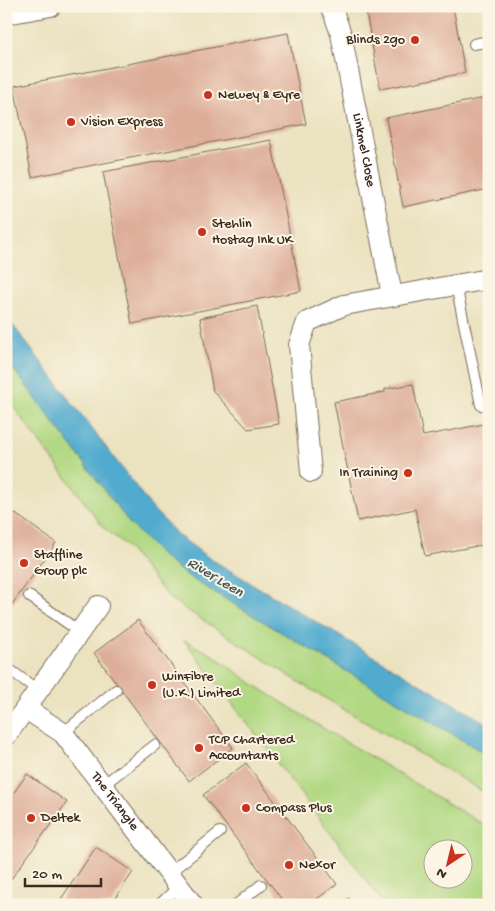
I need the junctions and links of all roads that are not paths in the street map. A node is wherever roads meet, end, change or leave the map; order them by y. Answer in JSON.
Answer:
{"nodes":[{"id":1,"x":51,"y":6,"type":"edge"},
{"id":2,"x":330,"y":6,"type":"edge"},
{"id":3,"x":6,"y":14,"type":"edge"},
{"id":4,"x":489,"y":41,"type":"edge"},
{"id":5,"x":474,"y":44,"type":"dead end"},
{"id":6,"x":489,"y":280,"type":"edge"},
{"id":7,"x":456,"y":285,"type":"junction"},
{"id":8,"x":392,"y":295,"type":"junction"},
{"id":9,"x":481,"y":405,"type":"dead end"},
{"id":10,"x":311,"y":472,"type":"dead end"},
{"id":11,"x":29,"y":596,"type":"dead end"},
{"id":12,"x":98,"y":606,"type":"dead end"},
{"id":13,"x":80,"y":632,"type":"junction"},
{"id":14,"x":6,"y":667,"type":"edge"},
{"id":15,"x":116,"y":690,"type":"dead end"},
{"id":16,"x":38,"y":691,"type":"junction"},
{"id":17,"x":26,"y":709,"type":"junction"},
{"id":18,"x":63,"y":733,"type":"junction"},
{"id":19,"x":6,"y":736,"type":"edge"},
{"id":20,"x":155,"y":745,"type":"dead end"},
{"id":21,"x":103,"y":785,"type":"junction"},
{"id":22,"x":220,"y":832,"type":"dead end"},
{"id":23,"x":174,"y":880,"type":"junction"},
{"id":24,"x":261,"y":885,"type":"dead end"},
{"id":25,"x":159,"y":905,"type":"edge"},
{"id":26,"x":193,"y":905,"type":"edge"},
{"id":27,"x":236,"y":905,"type":"edge"}],
"edges":[{"from":1,"to":3,"type":"street"},
{"from":2,"to":8,"type":"street","name":"Linkmel Close"},
{"from":4,"to":5,"type":"lane"},
{"from":6,"to":7,"type":"street"},
{"from":7,"to":8,"type":"street"},
{"from":7,"to":9,"type":"lane"},
{"from":8,"to":10,"type":"street"},
{"from":11,"to":13,"type":"lane"},
{"from":12,"to":13,"type":"street"},
{"from":13,"to":16,"type":"street"},
{"from":14,"to":16,"type":"lane"},
{"from":15,"to":18,"type":"lane"},
{"from":16,"to":17,"type":"street"},
{"from":17,"to":18,"type":"street","name":"The Triangle"},
{"from":17,"to":19,"type":"street"},
{"from":18,"to":21,"type":"street","name":"The Triangle"},
{"from":20,"to":21,"type":"lane"},
{"from":21,"to":23,"type":"street","name":"The Triangle"},
{"from":22,"to":23,"type":"lane"},
{"from":23,"to":25,"type":"lane"},
{"from":23,"to":26,"type":"street","name":"The Triangle"},
{"from":24,"to":27,"type":"lane"}]}
